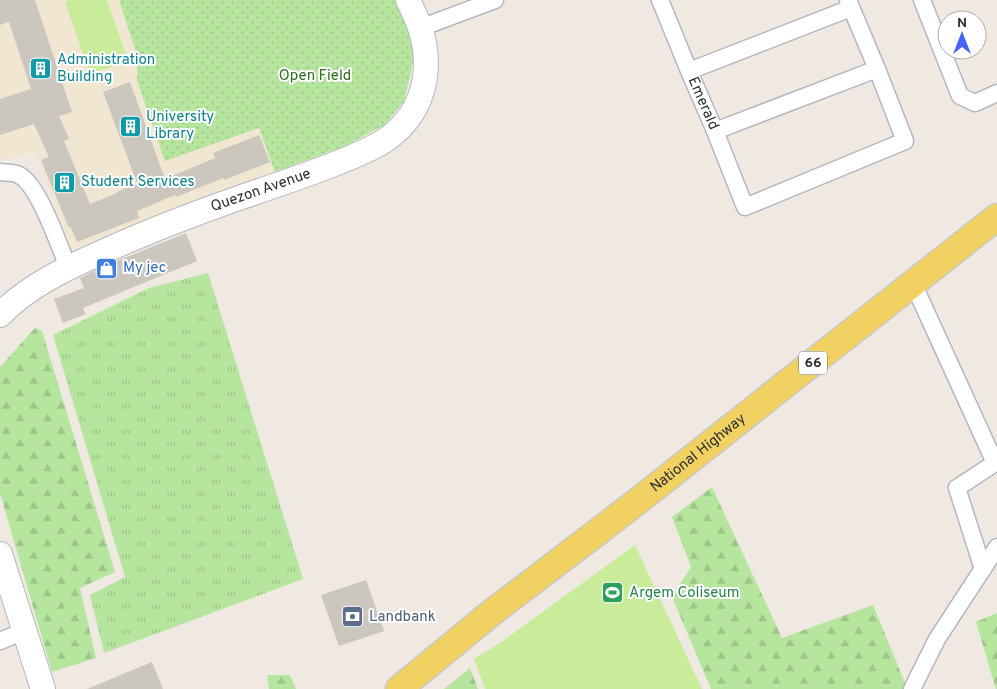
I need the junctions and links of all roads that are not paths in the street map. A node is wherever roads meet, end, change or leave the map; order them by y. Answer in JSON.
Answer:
{"nodes":[{"id":1,"x":408,"y":0,"type":"edge"},
{"id":2,"x":495,"y":0,"type":"edge"},
{"id":3,"x":922,"y":0,"type":"edge"},
{"id":4,"x":664,"y":1,"type":"edge"},
{"id":5,"x":849,"y":4,"type":"edge"},
{"id":6,"x":420,"y":28,"type":"junction"},
{"id":7,"x":877,"y":69,"type":"junction"},
{"id":8,"x":689,"y":71,"type":"junction"},
{"id":9,"x":997,"y":93,"type":"edge"},
{"id":10,"x":715,"y":131,"type":"junction"},
{"id":11,"x":0,"y":172,"type":"edge"},
{"id":12,"x":997,"y":217,"type":"edge"},
{"id":13,"x":68,"y":267,"type":"junction"},
{"id":14,"x":913,"y":283,"type":"junction"},
{"id":15,"x":0,"y":315,"type":"edge"},
{"id":16,"x":997,"y":547,"type":"edge"},
{"id":17,"x":0,"y":554,"type":"edge"},
{"id":18,"x":983,"y":569,"type":"junction"},
{"id":19,"x":24,"y":631,"type":"junction"},
{"id":20,"x":0,"y":641,"type":"edge"},
{"id":21,"x":43,"y":689,"type":"edge"},
{"id":22,"x":399,"y":689,"type":"edge"},
{"id":23,"x":912,"y":689,"type":"edge"}],
"edges":[{"from":1,"to":6,"type":"main road","name":"Quezon Avenue"},
{"from":2,"to":6,"type":"street"},
{"from":3,"to":9,"type":"street"},
{"from":4,"to":8,"type":"street","name":"Emerald"},
{"from":5,"to":7,"type":"street"},
{"from":5,"to":8,"type":"street"},
{"from":6,"to":13,"type":"main road","name":"Quezon Avenue"},
{"from":7,"to":10,"type":"street"},
{"from":7,"to":10,"type":"street","name":"Emerald"},
{"from":8,"to":10,"type":"street","name":"Emerald"},
{"from":11,"to":13,"type":"street"},
{"from":12,"to":14,"type":"main road","name":"National Highway","number":"66"},
{"from":13,"to":15,"type":"main road","name":"Quezon Avenue"},
{"from":14,"to":18,"type":"street"},
{"from":14,"to":22,"type":"main road","name":"National Highway","number":"66"},
{"from":16,"to":18,"type":"street"},
{"from":17,"to":19,"type":"main road"},
{"from":18,"to":23,"type":"street"},
{"from":19,"to":20,"type":"street"},
{"from":19,"to":21,"type":"main road"}]}
